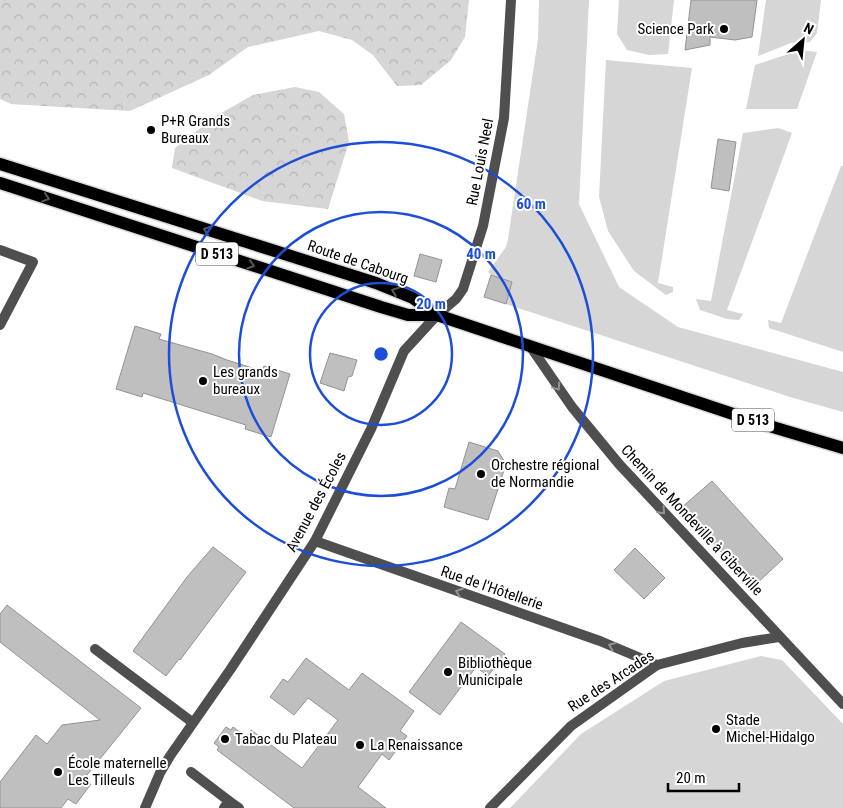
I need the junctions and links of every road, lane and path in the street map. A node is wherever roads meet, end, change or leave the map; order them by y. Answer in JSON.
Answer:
{"nodes":[{"id":1,"x":511,"y":0,"type":"edge"},
{"id":2,"x":0,"y":164,"type":"edge"},
{"id":3,"x":0,"y":183,"type":"edge"},
{"id":4,"x":0,"y":250,"type":"edge"},
{"id":5,"x":437,"y":315,"type":"junction"},
{"id":6,"x":0,"y":325,"type":"edge"},
{"id":7,"x":530,"y":346,"type":"junction"},
{"id":8,"x":843,"y":448,"type":"edge"},
{"id":9,"x":315,"y":541,"type":"junction"},
{"id":10,"x":780,"y":637,"type":"junction"},
{"id":11,"x":96,"y":649,"type":"dead end"},
{"id":12,"x":657,"y":665,"type":"junction"},
{"id":13,"x":843,"y":704,"type":"edge"},
{"id":14,"x":192,"y":722,"type":"junction"},
{"id":15,"x":191,"y":772,"type":"dead end"},
{"id":16,"x":227,"y":804,"type":"edge"},
{"id":17,"x":145,"y":808,"type":"edge"},
{"id":18,"x":239,"y":808,"type":"edge"},
{"id":19,"x":490,"y":808,"type":"edge"}],
"edges":[{"from":1,"to":5,"type":"street","name":"Rue Louis Neel"},
{"from":5,"to":2,"type":"main road","name":"Route de Cabourg","number":"D 513","one_way":true},
{"from":3,"to":5,"type":"main road","number":"D 513","one_way":true},
{"from":4,"to":6,"type":"street"},
{"from":5,"to":7,"type":"main road","number":"D 513"},
{"from":5,"to":9,"type":"street","name":"Avenue des Écoles"},
{"from":7,"to":8,"type":"main road","number":"D 513"},
{"from":7,"to":10,"type":"street","name":"Chemin de Mondeville à Giberville","one_way":true},
{"from":12,"to":9,"type":"street","name":"Rue de l'Hôtellerie","one_way":true},
{"from":9,"to":14,"type":"street","name":"Avenue des Écoles"},
{"from":10,"to":12,"type":"street","name":"Rue des Arcades"},
{"from":10,"to":13,"type":"street","name":"Chemin de Mondeville à Giberville"},
{"from":11,"to":14,"type":"street"},
{"from":12,"to":19,"type":"street","name":"Rue des Arcades"},
{"from":14,"to":17,"type":"street","name":"Avenue des Écoles"},
{"from":15,"to":16,"type":"street"},
{"from":16,"to":18,"type":"street"}]}
